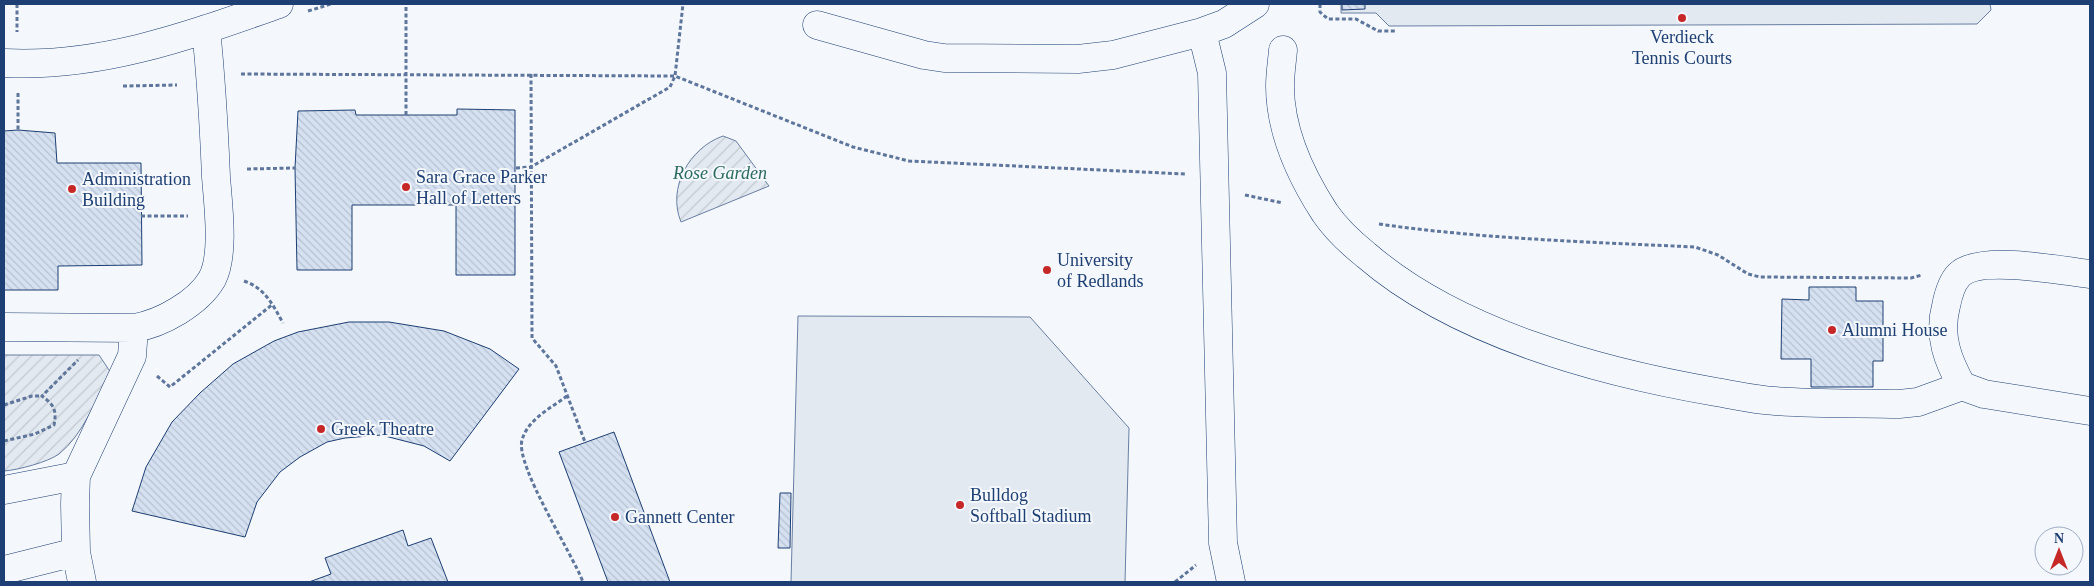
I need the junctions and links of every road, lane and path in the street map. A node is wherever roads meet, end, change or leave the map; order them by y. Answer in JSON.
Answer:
{"nodes":[{"id":1,"x":279,"y":4,"type":"edge"},
{"id":2,"x":406,"y":4,"type":"edge"},
{"id":3,"x":683,"y":4,"type":"edge"},
{"id":4,"x":1255,"y":4,"type":"edge"},
{"id":5,"x":1320,"y":4,"type":"edge"},
{"id":6,"x":817,"y":25,"type":"dead end"},
{"id":7,"x":206,"y":29,"type":"junction"},
{"id":8,"x":1397,"y":31,"type":"dead end"},
{"id":9,"x":1202,"y":32,"type":"junction"},
{"id":10,"x":1283,"y":50,"type":"dead end"},
{"id":11,"x":4,"y":63,"type":"edge"},
{"id":12,"x":241,"y":74,"type":"dead end"},
{"id":13,"x":405,"y":74,"type":"junction"},
{"id":14,"x":531,"y":74,"type":"junction"},
{"id":15,"x":675,"y":76,"type":"junction"},
{"id":16,"x":18,"y":87,"type":"dead end"},
{"id":17,"x":406,"y":115,"type":"dead end"},
{"id":18,"x":18,"y":130,"type":"dead end"},
{"id":19,"x":531,"y":167,"type":"junction"},
{"id":20,"x":295,"y":168,"type":"dead end"},
{"id":21,"x":516,"y":168,"type":"dead end"},
{"id":22,"x":242,"y":169,"type":"dead end"},
{"id":23,"x":1190,"y":174,"type":"dead end"},
{"id":24,"x":1243,"y":194,"type":"dead end"},
{"id":25,"x":1289,"y":204,"type":"dead end"},
{"id":26,"x":141,"y":216,"type":"dead end"},
{"id":27,"x":194,"y":216,"type":"dead end"},
{"id":28,"x":1378,"y":224,"type":"dead end"},
{"id":29,"x":1959,"y":274,"type":"junction"},
{"id":30,"x":2090,"y":274,"type":"edge"},
{"id":31,"x":240,"y":279,"type":"dead end"},
{"id":32,"x":273,"y":304,"type":"junction"},
{"id":33,"x":283,"y":323,"type":"dead end"},
{"id":34,"x":4,"y":327,"type":"edge"},
{"id":35,"x":134,"y":328,"type":"junction"},
{"id":36,"x":132,"y":356,"type":"junction"},
{"id":37,"x":81,"y":357,"type":"dead end"},
{"id":38,"x":1962,"y":386,"type":"junction"},
{"id":39,"x":42,"y":396,"type":"junction"},
{"id":40,"x":567,"y":396,"type":"junction"},
{"id":41,"x":4,"y":405,"type":"edge"},
{"id":42,"x":2090,"y":411,"type":"edge"},
{"id":43,"x":4,"y":442,"type":"edge"},
{"id":44,"x":585,"y":442,"type":"dead end"},
{"id":45,"x":76,"y":476,"type":"junction"},
{"id":46,"x":4,"y":490,"type":"edge"},
{"id":47,"x":76,"y":552,"type":"junction"},
{"id":48,"x":4,"y":570,"type":"edge"},
{"id":49,"x":82,"y":582,"type":"edge"},
{"id":50,"x":584,"y":582,"type":"edge"},
{"id":51,"x":1231,"y":582,"type":"edge"}],
"edges":[{"from":1,"to":7,"type":"lane"},
{"from":2,"to":13,"type":"path"},
{"from":3,"to":15,"type":"path"},
{"from":4,"to":9,"type":"lane"},
{"from":5,"to":8,"type":"path"},
{"from":6,"to":9,"type":"lane"},
{"from":7,"to":11,"type":"lane"},
{"from":7,"to":35,"type":"lane"},
{"from":9,"to":51,"type":"lane"},
{"from":10,"to":38,"type":"lane"},
{"from":12,"to":13,"type":"path"},
{"from":13,"to":14,"type":"path"},
{"from":13,"to":17,"type":"path"},
{"from":14,"to":15,"type":"path"},
{"from":14,"to":19,"type":"path"},
{"from":15,"to":19,"type":"path"},
{"from":15,"to":23,"type":"path"},
{"from":16,"to":18,"type":"path"},
{"from":19,"to":21,"type":"path"},
{"from":19,"to":40,"type":"path"},
{"from":20,"to":22,"type":"path"},
{"from":24,"to":25,"type":"path"},
{"from":26,"to":27,"type":"path"},
{"from":28,"to":29,"type":"path"},
{"from":29,"to":30,"type":"lane"},
{"from":29,"to":38,"type":"lane"},
{"from":31,"to":32,"type":"path"},
{"from":32,"to":33,"type":"path"},
{"from":32,"to":36,"type":"path"},
{"from":34,"to":35,"type":"lane"},
{"from":35,"to":36,"type":"lane"},
{"from":36,"to":45,"type":"lane"},
{"from":37,"to":39,"type":"path"},
{"from":38,"to":42,"type":"lane"},
{"from":39,"to":41,"type":"path"},
{"from":39,"to":43,"type":"path"},
{"from":40,"to":44,"type":"path"},
{"from":40,"to":50,"type":"path"},
{"from":45,"to":46,"type":"lane"},
{"from":45,"to":47,"type":"lane"},
{"from":47,"to":48,"type":"lane"},
{"from":47,"to":49,"type":"lane"}]}
